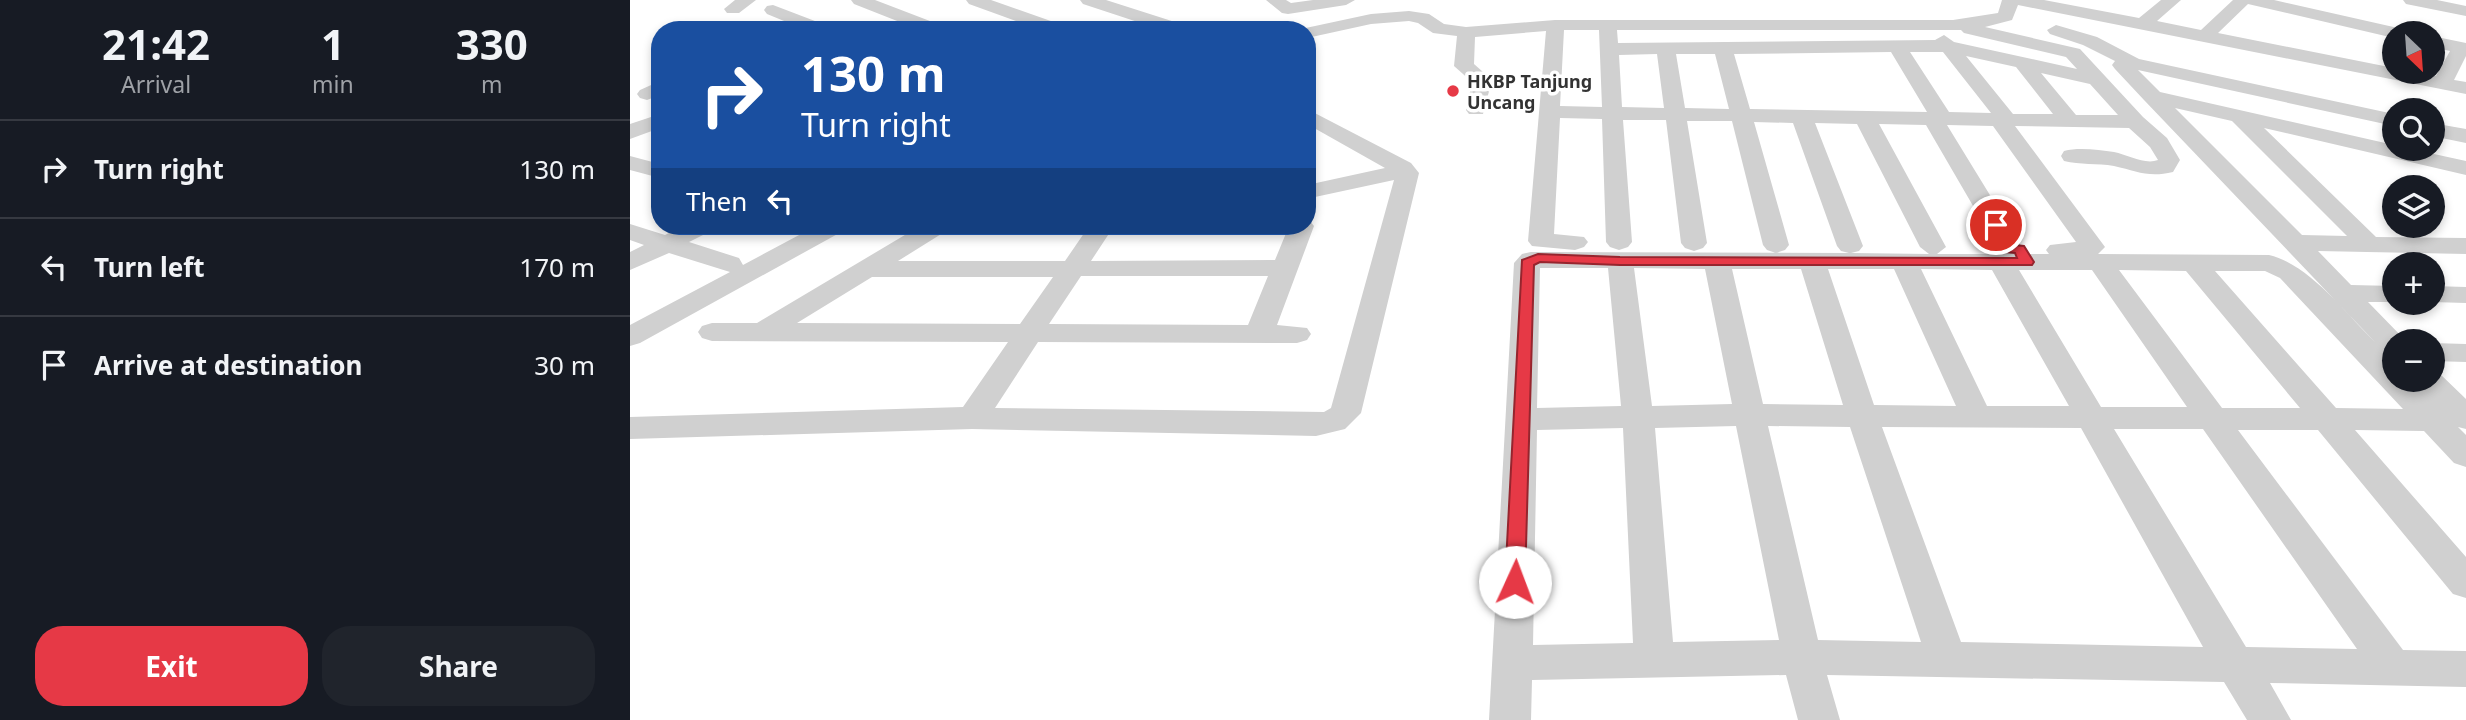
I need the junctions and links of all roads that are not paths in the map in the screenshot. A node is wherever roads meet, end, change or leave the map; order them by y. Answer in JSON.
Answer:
{"nodes":[{"id":1,"x":860,"y":0,"type":"edge"},
{"id":2,"x":975,"y":0,"type":"edge"},
{"id":3,"x":1275,"y":0,"type":"edge"},
{"id":4,"x":1345,"y":0,"type":"edge"},
{"id":5,"x":2017,"y":0,"type":"edge"},
{"id":6,"x":2102,"y":0,"type":"edge"},
{"id":7,"x":2172,"y":0,"type":"edge"},
{"id":8,"x":2243,"y":0,"type":"edge"},
{"id":9,"x":2251,"y":0,"type":"edge"},
{"id":10,"x":2325,"y":0,"type":"edge"},
{"id":11,"x":2416,"y":0,"type":"edge"},
{"id":12,"x":1094,"y":1,"type":"edge"},
{"id":13,"x":2009,"y":8,"type":"edge"},
{"id":14,"x":773,"y":10,"type":"dead end"},
{"id":15,"x":2466,"y":11,"type":"edge"},
{"id":16,"x":2085,"y":13,"type":"junction"},
{"id":17,"x":2309,"y":13,"type":"junction"},
{"id":18,"x":1371,"y":19,"type":"junction"},
{"id":19,"x":800,"y":21,"type":"edge"},
{"id":20,"x":914,"y":21,"type":"edge"},
{"id":21,"x":1034,"y":21,"type":"edge"},
{"id":22,"x":1166,"y":21,"type":"edge"},
{"id":23,"x":2400,"y":21,"type":"edge"},
{"id":24,"x":2382,"y":23,"type":"edge"},
{"id":25,"x":2143,"y":24,"type":"junction"},
{"id":26,"x":1555,"y":25,"type":"junction"},
{"id":27,"x":1931,"y":25,"type":"junction"},
{"id":28,"x":1953,"y":25,"type":"junction"},
{"id":29,"x":1608,"y":26,"type":"junction"},
{"id":30,"x":2382,"y":26,"type":"edge"},
{"id":31,"x":1316,"y":31,"type":"edge"},
{"id":32,"x":1466,"y":32,"type":"junction"},
{"id":33,"x":2205,"y":36,"type":"junction"},
{"id":34,"x":2382,"y":41,"type":"edge"},
{"id":35,"x":2445,"y":44,"type":"edge"},
{"id":36,"x":1948,"y":46,"type":"junction"},
{"id":37,"x":1897,"y":47,"type":"junction"},
{"id":38,"x":1666,"y":48,"type":"junction"},
{"id":39,"x":1723,"y":48,"type":"junction"},
{"id":40,"x":2463,"y":48,"type":"edge"},
{"id":41,"x":1609,"y":49,"type":"junction"},
{"id":42,"x":2277,"y":51,"type":"junction"},
{"id":43,"x":2022,"y":62,"type":"junction"},
{"id":44,"x":2133,"y":63,"type":"junction"},
{"id":45,"x":2358,"y":66,"type":"junction"},
{"id":46,"x":2382,"y":71,"type":"edge"},
{"id":47,"x":2445,"y":78,"type":"edge"},
{"id":48,"x":2096,"y":79,"type":"junction"},
{"id":49,"x":2445,"y":84,"type":"edge"},
{"id":50,"x":2466,"y":88,"type":"edge"},
{"id":51,"x":2150,"y":96,"type":"junction"},
{"id":52,"x":1476,"y":110,"type":"dead end"},
{"id":53,"x":1549,"y":112,"type":"junction"},
{"id":54,"x":1611,"y":115,"type":"junction"},
{"id":55,"x":1674,"y":116,"type":"junction"},
{"id":56,"x":1740,"y":117,"type":"junction"},
{"id":57,"x":1802,"y":117,"type":"junction"},
{"id":58,"x":2240,"y":117,"type":"junction"},
{"id":59,"x":2382,"y":117,"type":"edge"},
{"id":60,"x":1865,"y":118,"type":"junction"},
{"id":61,"x":1938,"y":119,"type":"junction"},
{"id":62,"x":2003,"y":119,"type":"junction"},
{"id":63,"x":1316,"y":120,"type":"edge"},
{"id":64,"x":2070,"y":121,"type":"junction"},
{"id":65,"x":2136,"y":122,"type":"junction"},
{"id":66,"x":651,"y":124,"type":"edge"},
{"id":67,"x":630,"y":132,"type":"edge"},
{"id":68,"x":2445,"y":132,"type":"edge"},
{"id":69,"x":2466,"y":136,"type":"edge"},
{"id":70,"x":2072,"y":156,"type":"dead end"},
{"id":71,"x":651,"y":158,"type":"edge"},
{"id":72,"x":633,"y":164,"type":"edge"},
{"id":73,"x":2466,"y":168,"type":"edge"},
{"id":74,"x":651,"y":169,"type":"edge"},
{"id":75,"x":1406,"y":170,"type":"junction"},
{"id":76,"x":1316,"y":193,"type":"edge"},
{"id":77,"x":630,"y":232,"type":"edge"},
{"id":78,"x":684,"y":235,"type":"edge"},
{"id":79,"x":784,"y":235,"type":"edge"},
{"id":80,"x":817,"y":235,"type":"edge"},
{"id":81,"x":922,"y":235,"type":"edge"},
{"id":82,"x":1095,"y":235,"type":"edge"},
{"id":83,"x":1298,"y":235,"type":"edge"},
{"id":84,"x":2294,"y":243,"type":"junction"},
{"id":85,"x":666,"y":244,"type":"junction"},
{"id":86,"x":2369,"y":244,"type":"junction"},
{"id":87,"x":1776,"y":245,"type":"junction"},
{"id":88,"x":1850,"y":246,"type":"junction"},
{"id":89,"x":2466,"y":246,"type":"edge"},
{"id":90,"x":1933,"y":247,"type":"junction"},
{"id":91,"x":1619,"y":252,"type":"junction"},
{"id":92,"x":1705,"y":252,"type":"junction"},
{"id":93,"x":2017,"y":256,"type":"junction"},
{"id":94,"x":630,"y":262,"type":"edge"},
{"id":95,"x":1812,"y":262,"type":"junction"},
{"id":96,"x":1904,"y":262,"type":"junction"},
{"id":97,"x":2099,"y":262,"type":"junction"},
{"id":98,"x":2194,"y":263,"type":"junction"},
{"id":99,"x":730,"y":264,"type":"junction"},
{"id":100,"x":1285,"y":268,"type":"junction"},
{"id":101,"x":865,"y":269,"type":"junction"},
{"id":102,"x":1071,"y":270,"type":"junction"},
{"id":103,"x":2343,"y":293,"type":"junction"},
{"id":104,"x":2382,"y":294,"type":"edge"},
{"id":105,"x":2445,"y":294,"type":"edge"},
{"id":106,"x":2466,"y":295,"type":"edge"},
{"id":107,"x":630,"y":318,"type":"edge"},
{"id":108,"x":712,"y":332,"type":"dead end"},
{"id":109,"x":763,"y":332,"type":"junction"},
{"id":110,"x":1029,"y":333,"type":"junction"},
{"id":111,"x":2382,"y":333,"type":"edge"},
{"id":112,"x":1259,"y":334,"type":"junction"},
{"id":113,"x":1297,"y":334,"type":"dead end"},
{"id":114,"x":630,"y":337,"type":"edge"},
{"id":115,"x":2445,"y":352,"type":"edge"},
{"id":116,"x":2466,"y":353,"type":"edge"},
{"id":117,"x":2382,"y":368,"type":"edge"},
{"id":118,"x":2411,"y":392,"type":"edge"},
{"id":119,"x":2433,"y":392,"type":"edge"},
{"id":120,"x":2443,"y":414,"type":"edge"},
{"id":121,"x":1751,"y":415,"type":"junction"},
{"id":122,"x":1862,"y":416,"type":"junction"},
{"id":123,"x":1976,"y":417,"type":"junction"},
{"id":124,"x":972,"y":418,"type":"junction"},
{"id":125,"x":1638,"y":418,"type":"junction"},
{"id":126,"x":2092,"y":418,"type":"junction"},
{"id":127,"x":1521,"y":419,"type":"junction"},
{"id":128,"x":2214,"y":419,"type":"junction"},
{"id":129,"x":2329,"y":420,"type":"junction"},
{"id":130,"x":630,"y":428,"type":"edge"},
{"id":131,"x":2466,"y":454,"type":"edge"},
{"id":132,"x":2466,"y":583,"type":"edge"},
{"id":133,"x":1802,"y":657,"type":"junction"},
{"id":134,"x":1654,"y":658,"type":"junction"},
{"id":135,"x":1948,"y":660,"type":"junction"},
{"id":136,"x":1511,"y":663,"type":"junction"},
{"id":137,"x":2235,"y":665,"type":"junction"},
{"id":138,"x":2393,"y":668,"type":"junction"},
{"id":139,"x":2466,"y":669,"type":"edge"},
{"id":140,"x":1510,"y":720,"type":"edge"},
{"id":141,"x":1819,"y":720,"type":"edge"},
{"id":142,"x":2270,"y":720,"type":"edge"}],
"edges":[{"from":1,"to":20,"type":"street"},
{"from":2,"to":21,"type":"street"},
{"from":3,"to":4,"type":"street"},
{"from":4,"to":18,"type":"street"},
{"from":5,"to":16,"type":"street"},
{"from":6,"to":16,"type":"street"},
{"from":7,"to":25,"type":"street"},
{"from":8,"to":33,"type":"street"},
{"from":9,"to":17,"type":"street"},
{"from":10,"to":24,"type":"street"},
{"from":11,"to":15,"type":"street"},
{"from":11,"to":23,"type":"street"},
{"from":12,"to":22,"type":"street"},
{"from":13,"to":28,"type":"street"},
{"from":13,"to":44,"type":"street"},
{"from":14,"to":19,"type":"street"},
{"from":16,"to":25,"type":"street"},
{"from":17,"to":30,"type":"street"},
{"from":17,"to":42,"type":"street"},
{"from":18,"to":31,"type":"street"},
{"from":18,"to":32,"type":"street"},
{"from":25,"to":33,"type":"street"},
{"from":26,"to":29,"type":"street"},
{"from":26,"to":32,"type":"street"},
{"from":26,"to":53,"type":"street"},
{"from":27,"to":28,"type":"street"},
{"from":27,"to":29,"type":"street"},
{"from":27,"to":36,"type":"street"},
{"from":28,"to":48,"type":"street"},
{"from":29,"to":41,"type":"street"},
{"from":32,"to":52,"type":"street"},
{"from":33,"to":42,"type":"street"},
{"from":34,"to":45,"type":"street"},
{"from":35,"to":40,"type":"street"},
{"from":36,"to":37,"type":"street"},
{"from":36,"to":43,"type":"street"},
{"from":36,"to":62,"type":"street"},
{"from":37,"to":39,"type":"street"},
{"from":37,"to":61,"type":"street"},
{"from":38,"to":39,"type":"street"},
{"from":38,"to":41,"type":"street"},
{"from":38,"to":55,"type":"street"},
{"from":39,"to":56,"type":"street"},
{"from":40,"to":47,"type":"street"},
{"from":41,"to":54,"type":"street"},
{"from":42,"to":45,"type":"street"},
{"from":43,"to":48,"type":"street"},
{"from":43,"to":64,"type":"street"},
{"from":44,"to":51,"type":"street"},
{"from":44,"to":59,"type":"street"},
{"from":45,"to":46,"type":"street"},
{"from":48,"to":65,"type":"street"},
{"from":49,"to":50,"type":"street"},
{"from":51,"to":58,"type":"street"},
{"from":51,"to":84,"type":"street"},
{"from":53,"to":54,"type":"street"},
{"from":53,"to":91,"type":"street"},
{"from":54,"to":55,"type":"street"},
{"from":54,"to":91,"type":"street"},
{"from":55,"to":56,"type":"street"},
{"from":55,"to":92,"type":"street"},
{"from":56,"to":57,"type":"street"},
{"from":56,"to":87,"type":"street"},
{"from":57,"to":60,"type":"street"},
{"from":57,"to":88,"type":"street"},
{"from":58,"to":73,"type":"street"},
{"from":58,"to":86,"type":"street"},
{"from":60,"to":61,"type":"street"},
{"from":60,"to":90,"type":"street"},
{"from":61,"to":62,"type":"street"},
{"from":61,"to":93,"type":"street"},
{"from":62,"to":64,"type":"street"},
{"from":62,"to":93,"type":"street"},
{"from":63,"to":75,"type":"street"},
{"from":64,"to":65,"type":"street"},
{"from":65,"to":70,"type":"street"},
{"from":66,"to":67,"type":"street"},
{"from":68,"to":69,"type":"street"},
{"from":71,"to":72,"type":"street"},
{"from":72,"to":74,"type":"street"},
{"from":75,"to":76,"type":"street"},
{"from":75,"to":124,"type":"street"},
{"from":77,"to":85,"type":"street"},
{"from":78,"to":85,"type":"street"},
{"from":79,"to":99,"type":"street"},
{"from":80,"to":114,"type":"street"},
{"from":81,"to":101,"type":"street"},
{"from":82,"to":102,"type":"street"},
{"from":83,"to":100,"type":"street"},
{"from":84,"to":86,"type":"street"},
{"from":84,"to":103,"type":"street"},
{"from":85,"to":94,"type":"street"},
{"from":85,"to":99,"type":"street"},
{"from":86,"to":89,"type":"street"},
{"from":87,"to":88,"type":"street"},
{"from":87,"to":92,"type":"street"},
{"from":88,"to":90,"type":"street"},
{"from":90,"to":93,"type":"street"},
{"from":91,"to":92,"type":"street"},
{"from":91,"to":125,"type":"street"},
{"from":91,"to":127,"type":"street"},
{"from":92,"to":95,"type":"street"},
{"from":92,"to":121,"type":"street"},
{"from":93,"to":96,"type":"street"},
{"from":93,"to":97,"type":"street"},
{"from":93,"to":126,"type":"street"},
{"from":95,"to":96,"type":"street"},
{"from":95,"to":122,"type":"street"},
{"from":96,"to":123,"type":"street"},
{"from":97,"to":98,"type":"street"},
{"from":97,"to":128,"type":"street"},
{"from":98,"to":117,"type":"street"},
{"from":98,"to":129,"type":"street"},
{"from":99,"to":107,"type":"street"},
{"from":100,"to":102,"type":"street"},
{"from":100,"to":112,"type":"street"},
{"from":101,"to":102,"type":"street"},
{"from":101,"to":109,"type":"street"},
{"from":102,"to":110,"type":"street"},
{"from":103,"to":104,"type":"street"},
{"from":103,"to":111,"type":"street"},
{"from":105,"to":106,"type":"street"},
{"from":108,"to":109,"type":"street"},
{"from":109,"to":110,"type":"street"},
{"from":110,"to":112,"type":"street"},
{"from":110,"to":124,"type":"street"},
{"from":112,"to":113,"type":"street"},
{"from":115,"to":116,"type":"street"},
{"from":118,"to":120,"type":"street"},
{"from":119,"to":120,"type":"street"},
{"from":120,"to":129,"type":"street"},
{"from":120,"to":131,"type":"street"},
{"from":121,"to":122,"type":"street"},
{"from":121,"to":125,"type":"street"},
{"from":121,"to":133,"type":"street"},
{"from":122,"to":123,"type":"street"},
{"from":122,"to":135,"type":"street"},
{"from":123,"to":126,"type":"street"},
{"from":124,"to":130,"type":"street"},
{"from":125,"to":127,"type":"street"},
{"from":125,"to":134,"type":"street"},
{"from":126,"to":128,"type":"street"},
{"from":126,"to":137,"type":"street"},
{"from":127,"to":136,"type":"street"},
{"from":128,"to":129,"type":"street"},
{"from":128,"to":138,"type":"street"},
{"from":129,"to":132,"type":"street"},
{"from":133,"to":134,"type":"street"},
{"from":133,"to":135,"type":"street"},
{"from":133,"to":141,"type":"street"},
{"from":134,"to":136,"type":"street"},
{"from":135,"to":137,"type":"street"},
{"from":136,"to":140,"type":"street"},
{"from":137,"to":138,"type":"street"},
{"from":137,"to":142,"type":"street"},
{"from":138,"to":139,"type":"street"}]}
